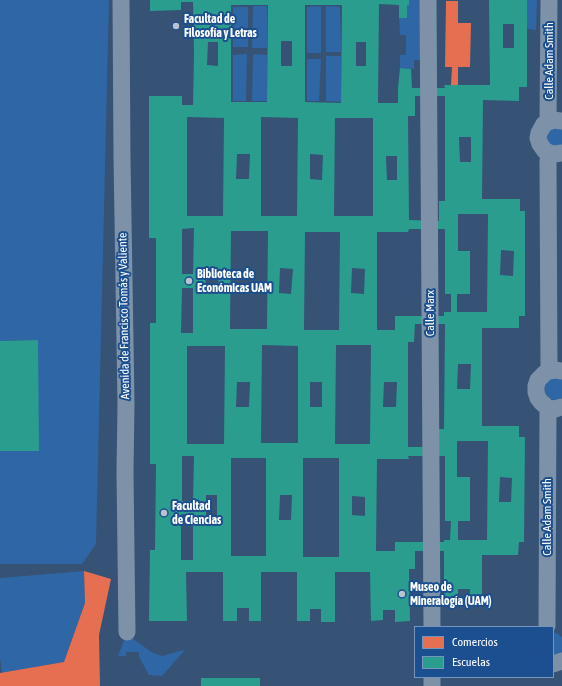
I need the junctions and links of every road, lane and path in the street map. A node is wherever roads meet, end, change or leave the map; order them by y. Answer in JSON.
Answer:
{"nodes":[{"id":1,"x":121,"y":0,"type":"edge"},
{"id":2,"x":428,"y":0,"type":"edge"},
{"id":3,"x":549,"y":0,"type":"edge"},
{"id":4,"x":555,"y":121,"type":"edge"},
{"id":5,"x":556,"y":153,"type":"edge"},
{"id":6,"x":559,"y":370,"type":"edge"},
{"id":7,"x":555,"y":407,"type":"edge"},
{"id":8,"x":432,"y":626,"type":"edge"},
{"id":9,"x":552,"y":626,"type":"edge"},
{"id":10,"x":127,"y":632,"type":"dead end"}],
"edges":[{"from":1,"to":10,"type":"street","name":"Avenida de Francisco Tomás y Valiente"},
{"from":2,"to":8,"type":"street","name":"Calle Marx"},
{"from":3,"to":4,"type":"street","name":"Calle Adam Smith"},
{"from":4,"to":5,"type":"street"},
{"from":5,"to":6,"type":"street"},
{"from":6,"to":7,"type":"street"},
{"from":7,"to":9,"type":"street","name":"Calle Adam Smith"}]}
